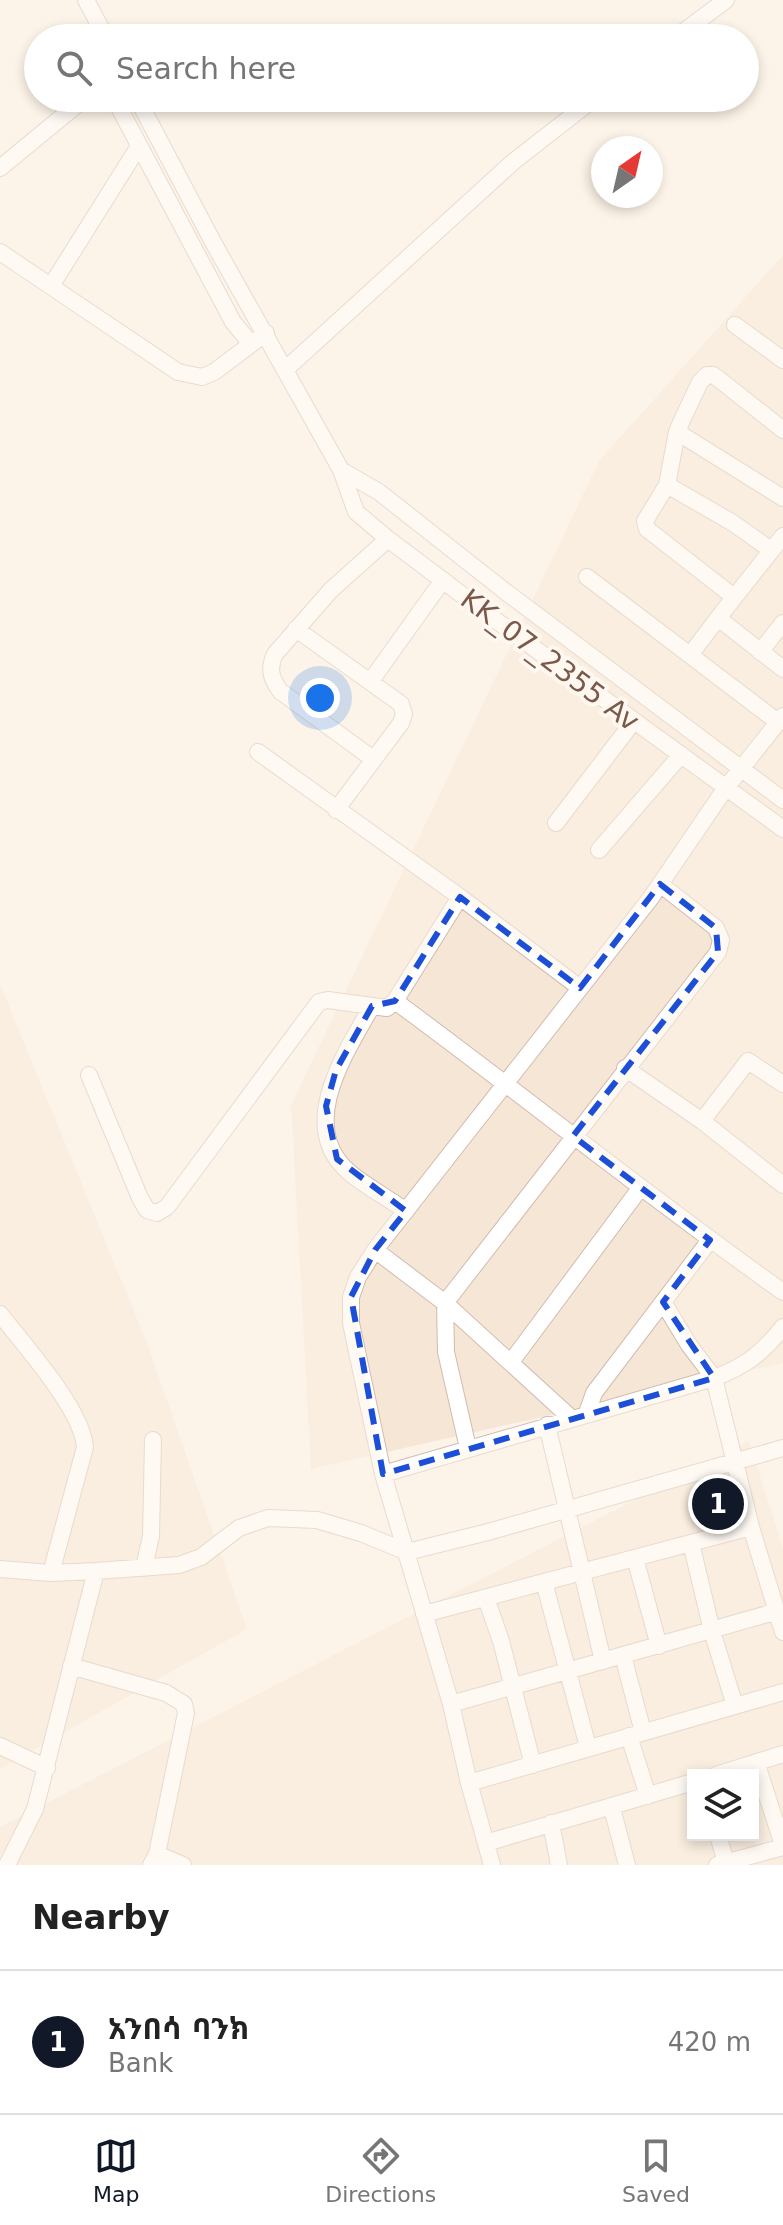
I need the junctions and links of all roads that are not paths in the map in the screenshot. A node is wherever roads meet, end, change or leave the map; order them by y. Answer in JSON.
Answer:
{"nodes":[{"id":1,"x":86,"y":0,"type":"edge"},
{"id":2,"x":726,"y":0,"type":"edge"},
{"id":3,"x":99,"y":24,"type":"edge"},
{"id":4,"x":694,"y":24,"type":"edge"},
{"id":5,"x":68,"y":112,"type":"edge"},
{"id":6,"x":121,"y":112,"type":"edge"},
{"id":7,"x":144,"y":112,"type":"edge"},
{"id":8,"x":577,"y":112,"type":"edge"},
{"id":9,"x":139,"y":146,"type":"junction"},
{"id":10,"x":0,"y":168,"type":"edge"},
{"id":11,"x":0,"y":252,"type":"edge"},
{"id":12,"x":51,"y":286,"type":"junction"},
{"id":13,"x":735,"y":325,"type":"dead end"},
{"id":14,"x":266,"y":333,"type":"junction"},
{"id":15,"x":251,"y":344,"type":"junction"},
{"id":16,"x":783,"y":360,"type":"edge"},
{"id":17,"x":286,"y":369,"type":"junction"},
{"id":18,"x":783,"y":430,"type":"edge"},
{"id":19,"x":677,"y":432,"type":"junction"},
{"id":20,"x":341,"y":470,"type":"junction"},
{"id":21,"x":667,"y":485,"type":"junction"},
{"id":22,"x":783,"y":498,"type":"edge"},
{"id":23,"x":783,"y":536,"type":"edge"},
{"id":24,"x":388,"y":539,"type":"junction"},
{"id":25,"x":771,"y":550,"type":"junction"},
{"id":26,"x":587,"y":577,"type":"dead end"},
{"id":27,"x":443,"y":580,"type":"junction"},
{"id":28,"x":734,"y":597,"type":"junction"},
{"id":29,"x":718,"y":618,"type":"junction"},
{"id":30,"x":783,"y":623,"type":"edge"},
{"id":31,"x":296,"y":629,"type":"junction"},
{"id":32,"x":760,"y":652,"type":"junction"},
{"id":33,"x":690,"y":655,"type":"junction"},
{"id":34,"x":783,"y":669,"type":"edge"},
{"id":35,"x":370,"y":682,"type":"junction"},
{"id":36,"x":780,"y":719,"type":"edge"},
{"id":37,"x":633,"y":722,"type":"junction"},
{"id":38,"x":258,"y":752,"type":"dead end"},
{"id":39,"x":680,"y":756,"type":"junction"},
{"id":40,"x":373,"y":759,"type":"junction"},
{"id":41,"x":740,"y":770,"type":"junction"},
{"id":42,"x":725,"y":789,"type":"junction"},
{"id":43,"x":783,"y":800,"type":"edge"},
{"id":44,"x":336,"y":810,"type":"junction"},
{"id":45,"x":556,"y":823,"type":"dead end"},
{"id":46,"x":782,"y":827,"type":"edge"},
{"id":47,"x":599,"y":850,"type":"dead end"},
{"id":48,"x":660,"y":884,"type":"junction"},
{"id":49,"x":460,"y":897,"type":"junction"},
{"id":50,"x":580,"y":988,"type":"junction"},
{"id":51,"x":395,"y":1001,"type":"junction"},
{"id":52,"x":372,"y":1006,"type":"junction"},
{"id":53,"x":625,"y":1068,"type":"junction"},
{"id":54,"x":89,"y":1075,"type":"dead end"},
{"id":55,"x":506,"y":1082,"type":"junction"},
{"id":56,"x":783,"y":1084,"type":"edge"},
{"id":57,"x":702,"y":1121,"type":"junction"},
{"id":58,"x":573,"y":1136,"type":"junction"},
{"id":59,"x":783,"y":1185,"type":"edge"},
{"id":60,"x":641,"y":1187,"type":"junction"},
{"id":61,"x":406,"y":1211,"type":"junction"},
{"id":62,"x":710,"y":1240,"type":"junction"},
{"id":63,"x":375,"y":1250,"type":"junction"},
{"id":64,"x":783,"y":1292,"type":"edge"},
{"id":65,"x":663,"y":1302,"type":"junction"},
{"id":66,"x":445,"y":1303,"type":"junction"},
{"id":67,"x":0,"y":1314,"type":"edge"},
{"id":68,"x":783,"y":1327,"type":"edge"},
{"id":69,"x":511,"y":1362,"type":"junction"},
{"id":70,"x":714,"y":1378,"type":"junction"},
{"id":71,"x":579,"y":1416,"type":"junction"},
{"id":72,"x":547,"y":1425,"type":"junction"},
{"id":73,"x":153,"y":1440,"type":"dead end"},
{"id":74,"x":468,"y":1448,"type":"junction"},
{"id":75,"x":783,"y":1448,"type":"edge"},
{"id":76,"x":737,"y":1462,"type":"junction"},
{"id":77,"x":383,"y":1474,"type":"junction"},
{"id":78,"x":566,"y":1509,"type":"junction"},
{"id":79,"x":751,"y":1527,"type":"junction"},
{"id":80,"x":691,"y":1543,"type":"junction"},
{"id":81,"x":407,"y":1552,"type":"junction"},
{"id":82,"x":635,"y":1558,"type":"junction"},
{"id":83,"x":144,"y":1568,"type":"junction"},
{"id":84,"x":0,"y":1569,"type":"edge"},
{"id":85,"x":96,"y":1571,"type":"junction"},
{"id":86,"x":582,"y":1572,"type":"junction"},
{"id":87,"x":51,"y":1573,"type":"junction"},
{"id":88,"x":544,"y":1582,"type":"junction"},
{"id":89,"x":486,"y":1598,"type":"junction"},
{"id":90,"x":778,"y":1611,"type":"junction"},
{"id":91,"x":424,"y":1614,"type":"junction"},
{"id":92,"x":712,"y":1631,"type":"junction"},
{"id":93,"x":783,"y":1632,"type":"edge"},
{"id":94,"x":659,"y":1646,"type":"junction"},
{"id":95,"x":623,"y":1656,"type":"junction"},
{"id":96,"x":603,"y":1661,"type":"junction"},
{"id":97,"x":71,"y":1666,"type":"junction"},
{"id":98,"x":568,"y":1671,"type":"junction"},
{"id":99,"x":512,"y":1688,"type":"junction"},
{"id":100,"x":783,"y":1692,"type":"edge"},
{"id":101,"x":451,"y":1704,"type":"junction"},
{"id":102,"x":735,"y":1706,"type":"junction"},
{"id":103,"x":636,"y":1734,"type":"junction"},
{"id":104,"x":0,"y":1746,"type":"edge"},
{"id":105,"x":588,"y":1747,"type":"junction"},
{"id":106,"x":783,"y":1754,"type":"edge"},
{"id":107,"x":756,"y":1762,"type":"junction"},
{"id":108,"x":533,"y":1765,"type":"junction"},
{"id":109,"x":47,"y":1768,"type":"junction"},
{"id":110,"x":734,"y":1769,"type":"edge"},
{"id":111,"x":469,"y":1783,"type":"junction"},
{"id":112,"x":687,"y":1784,"type":"edge"},
{"id":113,"x":648,"y":1796,"type":"junction"},
{"id":114,"x":612,"y":1808,"type":"junction"},
{"id":115,"x":551,"y":1823,"type":"junction"},
{"id":116,"x":719,"y":1841,"type":"edge"},
{"id":117,"x":486,"y":1843,"type":"junction"},
{"id":118,"x":783,"y":1846,"type":"edge"},
{"id":119,"x":154,"y":1859,"type":"edge"},
{"id":120,"x":722,"y":1864,"type":"edge"},
{"id":121,"x":7,"y":1865,"type":"edge"},
{"id":122,"x":183,"y":1865,"type":"edge"},
{"id":123,"x":492,"y":1865,"type":"edge"},
{"id":124,"x":559,"y":1865,"type":"edge"},
{"id":125,"x":627,"y":1865,"type":"edge"}],
"edges":[{"from":1,"to":3,"type":"street"},
{"from":2,"to":4,"type":"street"},
{"from":5,"to":10,"type":"street"},
{"from":6,"to":9,"type":"street"},
{"from":7,"to":14,"type":"street","name":"KK_07_2355 Av"},
{"from":8,"to":17,"type":"street"},
{"from":9,"to":12,"type":"street"},
{"from":9,"to":15,"type":"street"},
{"from":11,"to":12,"type":"street"},
{"from":12,"to":15,"type":"street"},
{"from":13,"to":16,"type":"street"},
{"from":14,"to":15,"type":"street"},
{"from":14,"to":17,"type":"street","name":"KK_07_2355 Av"},
{"from":17,"to":20,"type":"street","name":"KK_07_2355 Av"},
{"from":18,"to":19,"type":"street"},
{"from":19,"to":21,"type":"street"},
{"from":19,"to":22,"type":"street"},
{"from":20,"to":24,"type":"street","name":"KK_07_2355 Av"},
{"from":20,"to":41,"type":"street","name":"KK_07_2355 Av"},
{"from":21,"to":25,"type":"street"},
{"from":21,"to":28,"type":"street"},
{"from":23,"to":25,"type":"street"},
{"from":24,"to":27,"type":"street","name":"KK_07_2355 Av"},
{"from":24,"to":31,"type":"street"},
{"from":25,"to":28,"type":"street"},
{"from":26,"to":33,"type":"street"},
{"from":27,"to":35,"type":"street"},
{"from":27,"to":37,"type":"street","name":"KK_07_2355 Av"},
{"from":28,"to":29,"type":"street"},
{"from":29,"to":32,"type":"street"},
{"from":29,"to":33,"type":"street"},
{"from":30,"to":32,"type":"street"},
{"from":31,"to":35,"type":"street"},
{"from":31,"to":40,"type":"street"},
{"from":32,"to":34,"type":"street"},
{"from":33,"to":36,"type":"street"},
{"from":35,"to":40,"type":"street"},
{"from":36,"to":41,"type":"street"},
{"from":37,"to":39,"type":"street","name":"KK_07_2355 Av"},
{"from":37,"to":45,"type":"street"},
{"from":38,"to":44,"type":"street"},
{"from":39,"to":42,"type":"street","name":"KK_07_2355 Av"},
{"from":39,"to":47,"type":"street"},
{"from":40,"to":44,"type":"street"},
{"from":41,"to":42,"type":"street"},
{"from":41,"to":43,"type":"street","name":"KK_07_2355 Av"},
{"from":42,"to":46,"type":"street","name":"KK_07_2355 Av"},
{"from":42,"to":48,"type":"street"},
{"from":44,"to":49,"type":"street"},
{"from":48,"to":50,"type":"street"},
{"from":48,"to":53,"type":"street"},
{"from":49,"to":50,"type":"street"},
{"from":49,"to":51,"type":"street"},
{"from":50,"to":55,"type":"street"},
{"from":51,"to":52,"type":"street"},
{"from":51,"to":55,"type":"street"},
{"from":52,"to":54,"type":"street"},
{"from":52,"to":61,"type":"street"},
{"from":53,"to":57,"type":"street"},
{"from":53,"to":58,"type":"street"},
{"from":55,"to":58,"type":"street"},
{"from":55,"to":61,"type":"street"},
{"from":56,"to":57,"type":"street"},
{"from":57,"to":59,"type":"street"},
{"from":58,"to":60,"type":"street"},
{"from":58,"to":66,"type":"street"},
{"from":60,"to":62,"type":"street"},
{"from":60,"to":69,"type":"street"},
{"from":61,"to":63,"type":"street"},
{"from":62,"to":64,"type":"street"},
{"from":62,"to":65,"type":"street"},
{"from":63,"to":66,"type":"street"},
{"from":63,"to":77,"type":"street"},
{"from":65,"to":70,"type":"street"},
{"from":65,"to":71,"type":"street"},
{"from":66,"to":69,"type":"street"},
{"from":66,"to":74,"type":"street"},
{"from":67,"to":87,"type":"street"},
{"from":68,"to":70,"type":"street"},
{"from":69,"to":71,"type":"street"},
{"from":70,"to":71,"type":"street"},
{"from":70,"to":76,"type":"street"},
{"from":71,"to":72,"type":"street"},
{"from":72,"to":74,"type":"street"},
{"from":72,"to":78,"type":"street"},
{"from":73,"to":83,"type":"street"},
{"from":74,"to":77,"type":"street"},
{"from":75,"to":76,"type":"street"},
{"from":76,"to":78,"type":"street"},
{"from":76,"to":79,"type":"street"},
{"from":77,"to":81,"type":"street"},
{"from":78,"to":81,"type":"street"},
{"from":78,"to":86,"type":"street"},
{"from":79,"to":80,"type":"street"},
{"from":79,"to":90,"type":"street"},
{"from":80,"to":82,"type":"street"},
{"from":80,"to":92,"type":"street"},
{"from":81,"to":83,"type":"street"},
{"from":81,"to":91,"type":"street"},
{"from":82,"to":86,"type":"street"},
{"from":82,"to":94,"type":"street"},
{"from":83,"to":85,"type":"street"},
{"from":84,"to":87,"type":"street"},
{"from":85,"to":87,"type":"street"},
{"from":85,"to":97,"type":"street"},
{"from":86,"to":88,"type":"street"},
{"from":86,"to":96,"type":"street"},
{"from":88,"to":89,"type":"street"},
{"from":88,"to":98,"type":"street"},
{"from":89,"to":91,"type":"street"},
{"from":89,"to":99,"type":"street"},
{"from":90,"to":92,"type":"street"},
{"from":90,"to":93,"type":"street"},
{"from":91,"to":101,"type":"street"},
{"from":92,"to":94,"type":"street"},
{"from":92,"to":102,"type":"street"},
{"from":94,"to":95,"type":"street"},
{"from":95,"to":96,"type":"street"},
{"from":95,"to":103,"type":"street"},
{"from":96,"to":98,"type":"street"},
{"from":97,"to":109,"type":"street"},
{"from":97,"to":119,"type":"street"},
{"from":98,"to":99,"type":"street"},
{"from":98,"to":105,"type":"street"},
{"from":99,"to":101,"type":"street"},
{"from":99,"to":108,"type":"street"},
{"from":100,"to":102,"type":"street"},
{"from":101,"to":111,"type":"street"},
{"from":102,"to":103,"type":"street"},
{"from":103,"to":105,"type":"street"},
{"from":103,"to":113,"type":"street"},
{"from":104,"to":109,"type":"street"},
{"from":105,"to":108,"type":"street"},
{"from":106,"to":107,"type":"street"},
{"from":107,"to":110,"type":"street"},
{"from":107,"to":118,"type":"street"},
{"from":108,"to":111,"type":"street"},
{"from":109,"to":121,"type":"street"},
{"from":111,"to":117,"type":"street"},
{"from":112,"to":113,"type":"street"},
{"from":113,"to":114,"type":"street"},
{"from":114,"to":115,"type":"street"},
{"from":114,"to":125,"type":"street"},
{"from":115,"to":117,"type":"street"},
{"from":115,"to":124,"type":"street"},
{"from":116,"to":120,"type":"street"},
{"from":117,"to":123,"type":"street"},
{"from":118,"to":120,"type":"street"},
{"from":119,"to":122,"type":"street"}]}
